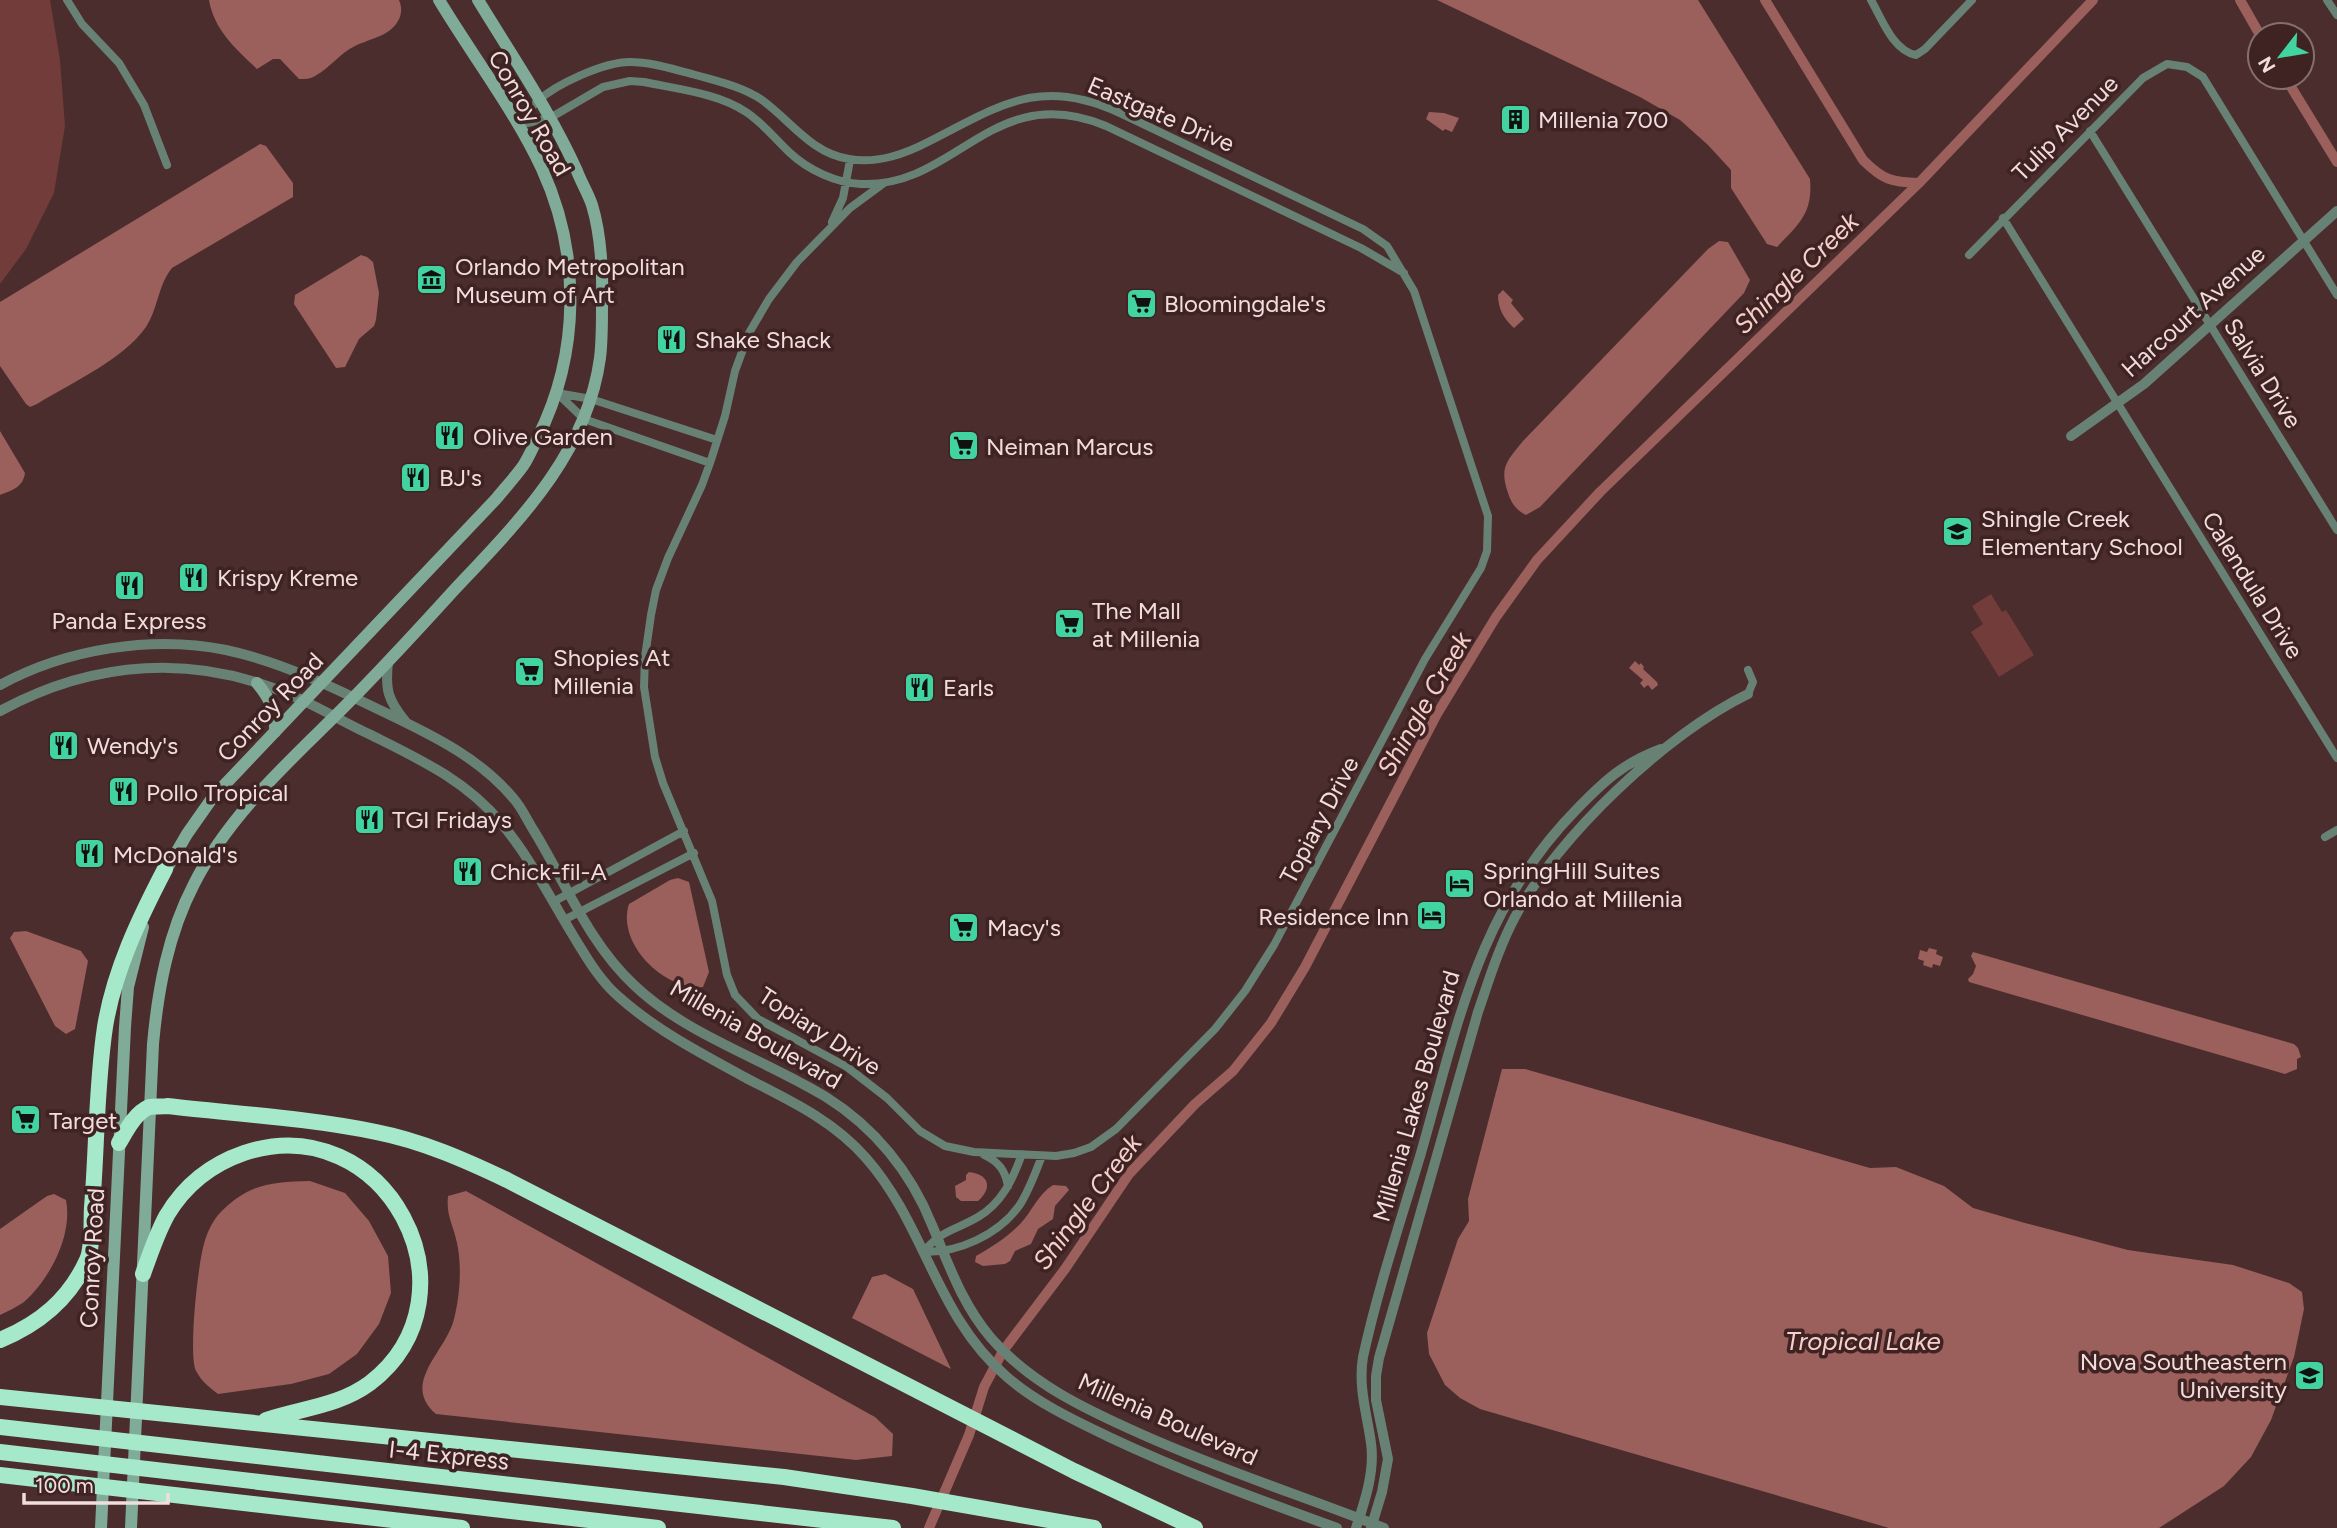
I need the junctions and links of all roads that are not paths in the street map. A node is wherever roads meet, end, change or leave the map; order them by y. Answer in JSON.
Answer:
{"nodes":[{"id":1,"x":67,"y":0,"type":"edge"},
{"id":2,"x":439,"y":0,"type":"edge"},
{"id":3,"x":478,"y":0,"type":"edge"},
{"id":4,"x":1871,"y":0,"type":"edge"},
{"id":5,"x":1972,"y":0,"type":"edge"},
{"id":6,"x":2328,"y":0,"type":"edge"},
{"id":7,"x":2337,"y":15,"type":"edge"},
{"id":8,"x":539,"y":100,"type":"junction"},
{"id":9,"x":550,"y":118,"type":"junction"},
{"id":10,"x":517,"y":125,"type":"junction"},
{"id":11,"x":2090,"y":131,"type":"junction"},
{"id":12,"x":850,"y":160,"type":"junction"},
{"id":13,"x":167,"y":165,"type":"dead end"},
{"id":14,"x":846,"y":182,"type":"junction"},
{"id":15,"x":884,"y":183,"type":"junction"},
{"id":16,"x":2337,"y":211,"type":"edge"},
{"id":17,"x":2003,"y":218,"type":"junction"},
{"id":18,"x":825,"y":233,"type":"junction"},
{"id":19,"x":2304,"y":241,"type":"junction"},
{"id":20,"x":1969,"y":255,"type":"dead end"},
{"id":21,"x":1404,"y":273,"type":"junction"},
{"id":22,"x":2337,"y":295,"type":"edge"},
{"id":23,"x":2210,"y":324,"type":"junction"},
{"id":24,"x":557,"y":393,"type":"junction"},
{"id":25,"x":591,"y":399,"type":"junction"},
{"id":26,"x":2119,"y":403,"type":"junction"},
{"id":27,"x":584,"y":419,"type":"junction"},
{"id":28,"x":2071,"y":436,"type":"dead end"},
{"id":29,"x":717,"y":440,"type":"junction"},
{"id":30,"x":710,"y":463,"type":"junction"},
{"id":31,"x":1482,"y":496,"type":"joint"},
{"id":32,"x":2337,"y":530,"type":"edge"},
{"id":33,"x":388,"y":662,"type":"junction"},
{"id":34,"x":1748,"y":670,"type":"dead end"},
{"id":35,"x":257,"y":683,"type":"junction"},
{"id":36,"x":321,"y":684,"type":"junction"},
{"id":37,"x":0,"y":685,"type":"edge"},
{"id":38,"x":1748,"y":694,"type":"joint"},
{"id":39,"x":353,"y":698,"type":"junction"},
{"id":40,"x":305,"y":701,"type":"junction"},
{"id":41,"x":0,"y":711,"type":"edge"},
{"id":42,"x":335,"y":716,"type":"junction"},
{"id":43,"x":407,"y":723,"type":"junction"},
{"id":44,"x":275,"y":732,"type":"junction"},
{"id":45,"x":1667,"y":747,"type":"junction"},
{"id":46,"x":2337,"y":758,"type":"edge"},
{"id":47,"x":2337,"y":830,"type":"edge"},
{"id":48,"x":684,"y":831,"type":"junction"},
{"id":49,"x":2325,"y":837,"type":"dead end"},
{"id":50,"x":694,"y":853,"type":"junction"},
{"id":51,"x":165,"y":869,"type":"junction"},
{"id":52,"x":569,"y":893,"type":"junction"},
{"id":53,"x":553,"y":902,"type":"junction"},
{"id":54,"x":579,"y":912,"type":"junction"},
{"id":55,"x":564,"y":920,"type":"junction"},
{"id":56,"x":150,"y":1107,"type":"junction"},
{"id":57,"x":119,"y":1143,"type":"junction"},
{"id":58,"x":974,"y":1152,"type":"junction"},
{"id":59,"x":1021,"y":1154,"type":"junction"},
{"id":60,"x":1042,"y":1156,"type":"junction"},
{"id":61,"x":1008,"y":1186,"type":"junction"},
{"id":62,"x":937,"y":1237,"type":"junction"},
{"id":63,"x":923,"y":1252,"type":"junction"},
{"id":64,"x":942,"y":1252,"type":"junction"},
{"id":65,"x":143,"y":1274,"type":"junction"},
{"id":66,"x":0,"y":1340,"type":"edge"},
{"id":67,"x":0,"y":1397,"type":"edge"},
{"id":68,"x":261,"y":1422,"type":"junction"},
{"id":69,"x":0,"y":1427,"type":"edge"},
{"id":70,"x":0,"y":1452,"type":"edge"},
{"id":71,"x":0,"y":1475,"type":"edge"},
{"id":72,"x":1357,"y":1523,"type":"edge"},
{"id":73,"x":101,"y":1524,"type":"edge"},
{"id":74,"x":131,"y":1524,"type":"edge"},
{"id":75,"x":1371,"y":1526,"type":"edge"},
{"id":76,"x":888,"y":1527,"type":"edge"},
{"id":77,"x":461,"y":1528,"type":"edge"},
{"id":78,"x":658,"y":1528,"type":"edge"},
{"id":79,"x":1094,"y":1528,"type":"edge"},
{"id":80,"x":1195,"y":1528,"type":"edge"},
{"id":81,"x":1337,"y":1528,"type":"edge"},
{"id":82,"x":1384,"y":1528,"type":"edge"}],
"edges":[{"from":1,"to":13,"type":"street"},
{"from":2,"to":10,"type":"main road","name":"Conroy Road"},
{"from":3,"to":8,"type":"main road","name":"Conroy Road"},
{"from":4,"to":5,"type":"street"},
{"from":6,"to":7,"type":"street"},
{"from":8,"to":9,"type":"main road","name":"Conroy Road"},
{"from":8,"to":10,"type":"street","name":"Eastgate Drive"},
{"from":8,"to":12,"type":"street","name":"Eastgate Drive"},
{"from":9,"to":10,"type":"street","name":"Eastgate Drive"},
{"from":9,"to":14,"type":"street","name":"Eastgate Drive"},
{"from":9,"to":25,"type":"main road","name":"Conroy Road"},
{"from":10,"to":24,"type":"main road","name":"Conroy Road"},
{"from":11,"to":17,"type":"street","name":"Tulip Avenue"},
{"from":11,"to":19,"type":"street","name":"Tulip Avenue"},
{"from":11,"to":23,"type":"street","name":"Salvia Drive"},
{"from":12,"to":14,"type":"street"},
{"from":12,"to":21,"type":"street","name":"Eastgate Drive"},
{"from":14,"to":15,"type":"street","name":"Eastgate Drive"},
{"from":14,"to":18,"type":"street"},
{"from":15,"to":18,"type":"street"},
{"from":15,"to":21,"type":"street","name":"Eastgate Drive"},
{"from":16,"to":19,"type":"street","name":"Harcourt Avenue"},
{"from":17,"to":20,"type":"street","name":"Tulip Avenue"},
{"from":17,"to":26,"type":"street","name":"Calendula Drive"},
{"from":18,"to":29,"type":"street","name":"Topiary Drive"},
{"from":19,"to":22,"type":"street"},
{"from":19,"to":23,"type":"street","name":"Harcourt Avenue"},
{"from":21,"to":31,"type":"street","name":"Eastgate Drive"},
{"from":23,"to":26,"type":"street","name":"Harcourt Avenue"},
{"from":23,"to":32,"type":"street","name":"Salvia Drive"},
{"from":24,"to":25,"type":"street"},
{"from":24,"to":27,"type":"street"},
{"from":24,"to":36,"type":"main road","name":"Conroy Road"},
{"from":25,"to":27,"type":"main road","name":"Conroy Road"},
{"from":25,"to":29,"type":"street"},
{"from":26,"to":28,"type":"street","name":"Harcourt Avenue"},
{"from":26,"to":46,"type":"street","name":"Calendula Drive"},
{"from":27,"to":30,"type":"street"},
{"from":27,"to":33,"type":"main road","name":"Conroy Road"},
{"from":29,"to":30,"type":"street","name":"Topiary Drive"},
{"from":30,"to":48,"type":"street","name":"Topiary Drive"},
{"from":31,"to":60,"type":"street","name":"Topiary Drive"},
{"from":33,"to":39,"type":"main road","name":"Conroy Road"},
{"from":33,"to":43,"type":"street"},
{"from":34,"to":38,"type":"street"},
{"from":35,"to":40,"type":"street","name":"Millenia Boulevard"},
{"from":35,"to":41,"type":"street","name":"Millenia Boulevard"},
{"from":35,"to":44,"type":"main road"},
{"from":36,"to":37,"type":"street","name":"Millenia Boulevard"},
{"from":36,"to":39,"type":"street","name":"Millenia Boulevard"},
{"from":36,"to":40,"type":"main road","name":"Conroy Road"},
{"from":38,"to":45,"type":"street","name":"Millenia Lakes Boulevard"},
{"from":39,"to":42,"type":"main road","name":"Conroy Road"},
{"from":39,"to":43,"type":"street","name":"Millenia Boulevard"},
{"from":40,"to":42,"type":"street","name":"Millenia Boulevard"},
{"from":40,"to":44,"type":"main road","name":"Conroy Road"},
{"from":42,"to":53,"type":"street","name":"Millenia Boulevard"},
{"from":42,"to":56,"type":"main road","name":"Conroy Road"},
{"from":43,"to":52,"type":"street","name":"Millenia Boulevard"},
{"from":44,"to":51,"type":"main road","name":"Conroy Road"},
{"from":45,"to":72,"type":"street","name":"Millenia Lakes Boulevard"},
{"from":45,"to":75,"type":"street","name":"Millenia Lakes Boulevard"},
{"from":47,"to":49,"type":"street"},
{"from":48,"to":50,"type":"street","name":"Topiary Drive"},
{"from":48,"to":52,"type":"street"},
{"from":50,"to":54,"type":"street"},
{"from":50,"to":58,"type":"street","name":"Topiary Drive"},
{"from":51,"to":57,"type":"main road","name":"Conroy Road"},
{"from":51,"to":66,"type":"highway"},
{"from":52,"to":53,"type":"street"},
{"from":52,"to":54,"type":"street","name":"Millenia Boulevard"},
{"from":53,"to":55,"type":"street","name":"Millenia Boulevard"},
{"from":54,"to":55,"type":"street"},
{"from":54,"to":62,"type":"street","name":"Millenia Boulevard"},
{"from":55,"to":63,"type":"street","name":"Millenia Boulevard"},
{"from":56,"to":57,"type":"highway"},
{"from":56,"to":65,"type":"main road","name":"Conroy Road"},
{"from":56,"to":80,"type":"highway"},
{"from":57,"to":73,"type":"main road","name":"Conroy Road"},
{"from":58,"to":59,"type":"street","name":"Topiary Drive"},
{"from":58,"to":61,"type":"street","name":"Topiary Drive"},
{"from":59,"to":60,"type":"street","name":"Topiary Drive"},
{"from":59,"to":61,"type":"street"},
{"from":60,"to":64,"type":"street"},
{"from":61,"to":62,"type":"street"},
{"from":62,"to":63,"type":"street"},
{"from":62,"to":64,"type":"street","name":"Millenia Boulevard"},
{"from":63,"to":64,"type":"street"},
{"from":63,"to":81,"type":"street","name":"Millenia Boulevard"},
{"from":64,"to":72,"type":"street","name":"Millenia Boulevard"},
{"from":65,"to":68,"type":"highway"},
{"from":65,"to":74,"type":"main road","name":"Conroy Road"},
{"from":67,"to":68,"type":"highway"},
{"from":68,"to":79,"type":"highway"},
{"from":69,"to":76,"type":"highway","name":"I-4 Express"},
{"from":70,"to":78,"type":"highway","name":"I-4 Express"},
{"from":71,"to":77,"type":"highway"},
{"from":72,"to":75,"type":"street","name":"Millenia Boulevard"},
{"from":75,"to":82,"type":"street","name":"Millenia Boulevard"}]}
